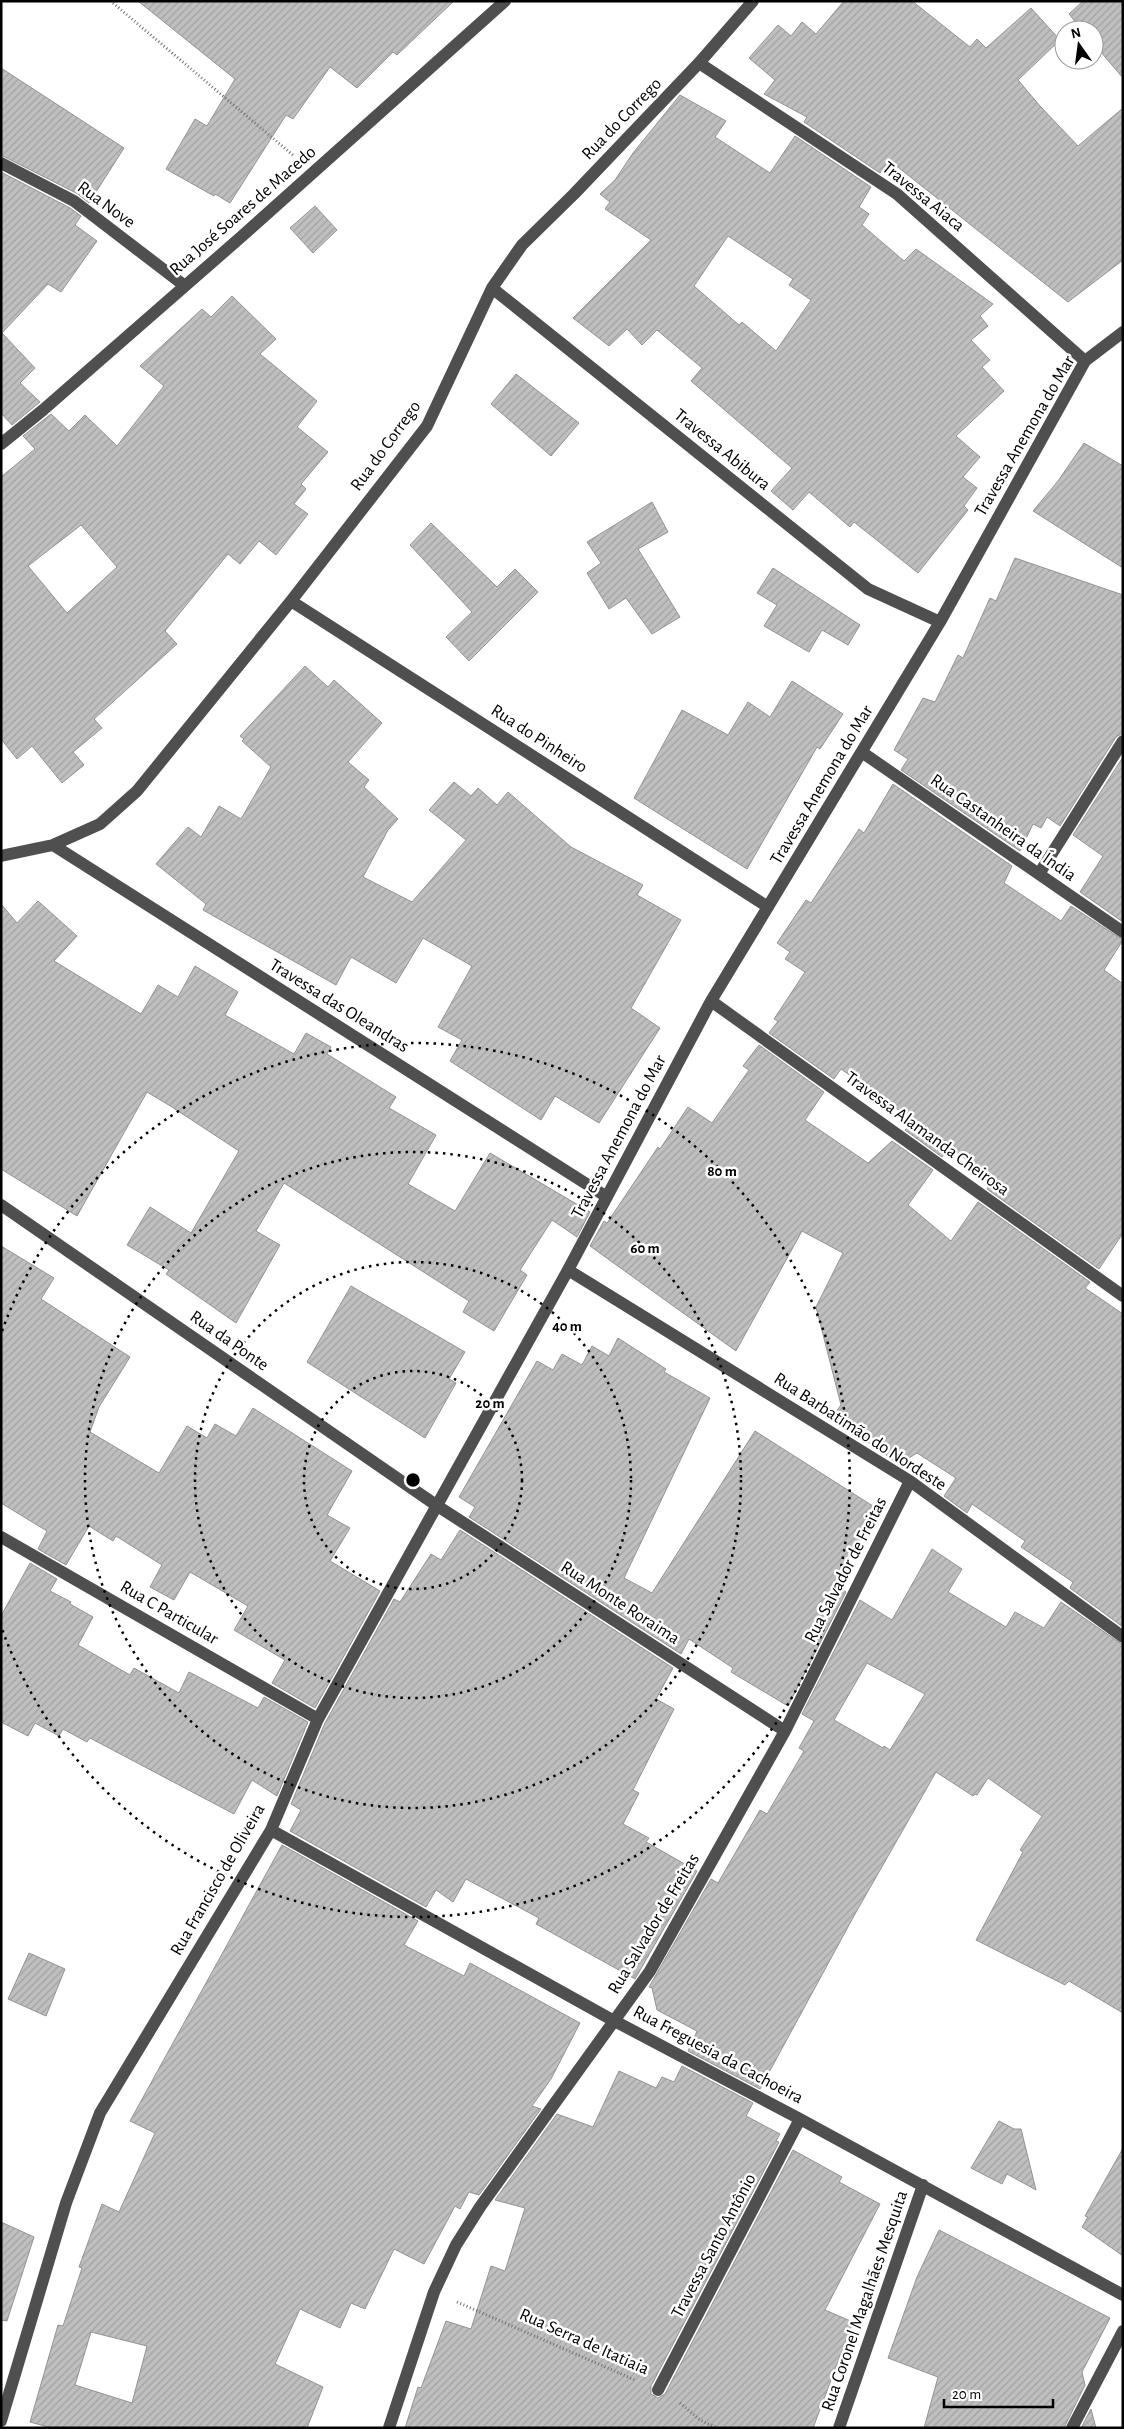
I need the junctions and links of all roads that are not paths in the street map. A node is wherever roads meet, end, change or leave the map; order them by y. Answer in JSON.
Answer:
{"nodes":[{"id":1,"x":505,"y":1,"type":"edge"},
{"id":2,"x":753,"y":1,"type":"edge"},
{"id":3,"x":699,"y":64,"type":"junction"},
{"id":4,"x":1,"y":163,"type":"edge"},
{"id":5,"x":185,"y":286,"type":"junction"},
{"id":6,"x":492,"y":288,"type":"junction"},
{"id":7,"x":1123,"y":332,"type":"edge"},
{"id":8,"x":1085,"y":361,"type":"junction"},
{"id":9,"x":1,"y":444,"type":"edge"},
{"id":10,"x":291,"y":601,"type":"junction"},
{"id":11,"x":940,"y":622,"type":"junction"},
{"id":12,"x":1123,"y":741,"type":"edge"},
{"id":13,"x":863,"y":753,"type":"junction"},
{"id":14,"x":53,"y":845,"type":"junction"},
{"id":15,"x":1,"y":856,"type":"edge"},
{"id":16,"x":1039,"y":874,"type":"junction"},
{"id":17,"x":768,"y":907,"type":"junction"},
{"id":18,"x":1123,"y":932,"type":"edge"},
{"id":19,"x":711,"y":1001,"type":"junction"},
{"id":20,"x":607,"y":1197,"type":"junction"},
{"id":21,"x":1,"y":1205,"type":"edge"},
{"id":22,"x":568,"y":1270,"type":"junction"},
{"id":23,"x":1123,"y":1296,"type":"edge"},
{"id":24,"x":910,"y":1481,"type":"junction"},
{"id":25,"x":436,"y":1505,"type":"junction"},
{"id":26,"x":1,"y":1537,"type":"edge"},
{"id":27,"x":1123,"y":1637,"type":"edge"},
{"id":28,"x":318,"y":1720,"type":"junction"},
{"id":29,"x":785,"y":1731,"type":"junction"},
{"id":30,"x":271,"y":1830,"type":"junction"},
{"id":31,"x":615,"y":2021,"type":"junction"},
{"id":32,"x":800,"y":2119,"type":"junction"},
{"id":33,"x":923,"y":2185,"type":"junction"},
{"id":34,"x":1123,"y":2295,"type":"edge"},
{"id":35,"x":1123,"y":2331,"type":"edge"},
{"id":36,"x":658,"y":2390,"type":"road end"},
{"id":37,"x":1,"y":2421,"type":"edge"},
{"id":38,"x":389,"y":2428,"type":"edge"},
{"id":39,"x":839,"y":2428,"type":"edge"},
{"id":40,"x":1072,"y":2428,"type":"edge"}],
"edges":[{"from":1,"to":5,"type":"street","name":"Rua José Soares de Macedo"},
{"from":2,"to":3,"type":"street","name":"Rua do Corrego"},
{"from":3,"to":6,"type":"street","name":"Rua do Corrego"},
{"from":3,"to":8,"type":"street","name":"Travessa Aiaca"},
{"from":4,"to":5,"type":"street","name":"Rua Nove"},
{"from":5,"to":9,"type":"street","name":"Rua José Soares de Macedo"},
{"from":6,"to":10,"type":"street","name":"Rua do Corrego"},
{"from":6,"to":11,"type":"street","name":"Travessa Abibura"},
{"from":7,"to":8,"type":"street","name":"Travessa Anemona do Mar"},
{"from":8,"to":11,"type":"street","name":"Travessa Anemona do Mar"},
{"from":10,"to":14,"type":"street","name":"Rua do Corrego"},
{"from":10,"to":17,"type":"street","name":"Rua do Pinheiro"},
{"from":11,"to":13,"type":"street","name":"Travessa Anemona do Mar"},
{"from":12,"to":16,"type":"street"},
{"from":13,"to":16,"type":"street","name":"Rua Castanheira da Índia"},
{"from":13,"to":17,"type":"street","name":"Travessa Anemona do Mar"},
{"from":14,"to":15,"type":"street","name":"Rua do Corrego"},
{"from":14,"to":20,"type":"street","name":"Travessa das Oleandras"},
{"from":16,"to":18,"type":"street","name":"Rua Castanheira da Índia"},
{"from":17,"to":19,"type":"street","name":"Travessa Anemona do Mar"},
{"from":19,"to":20,"type":"street","name":"Travessa Anemona do Mar"},
{"from":19,"to":23,"type":"street","name":"Travessa Alamanda Cheirosa"},
{"from":20,"to":22,"type":"street","name":"Travessa Anemona do Mar"},
{"from":21,"to":25,"type":"street","name":"Rua da Ponte"},
{"from":22,"to":24,"type":"street","name":"Rua Barbatimão do Nordeste"},
{"from":22,"to":25,"type":"street","name":"Rua Francisco de Oliveira"},
{"from":24,"to":27,"type":"street","name":"Rua Barbatimão do Nordeste"},
{"from":24,"to":29,"type":"street","name":"Rua Salvador de Freitas"},
{"from":25,"to":28,"type":"street","name":"Rua Francisco de Oliveira"},
{"from":25,"to":29,"type":"street","name":"Rua Monte Roraima"},
{"from":26,"to":28,"type":"street","name":"Rua C Particular"},
{"from":28,"to":30,"type":"street","name":"Rua Francisco de Oliveira"},
{"from":29,"to":31,"type":"street","name":"Rua Salvador de Freitas"},
{"from":30,"to":31,"type":"street","name":"Rua Freguesia da Cachoeira"},
{"from":30,"to":37,"type":"street","name":"Rua Francisco de Oliveira"},
{"from":31,"to":32,"type":"street","name":"Rua Freguesia da Cachoeira"},
{"from":31,"to":38,"type":"street","name":"Rua Salvador de Freitas"},
{"from":32,"to":33,"type":"street","name":"Rua Freguesia da Cachoeira"},
{"from":32,"to":36,"type":"street","name":"Travessa Santo Antônio"},
{"from":33,"to":34,"type":"street","name":"Rua Freguesia da Cachoeira"},
{"from":33,"to":39,"type":"street","name":"Rua Coronel Magalhães Mesquita"},
{"from":35,"to":40,"type":"street"}]}
